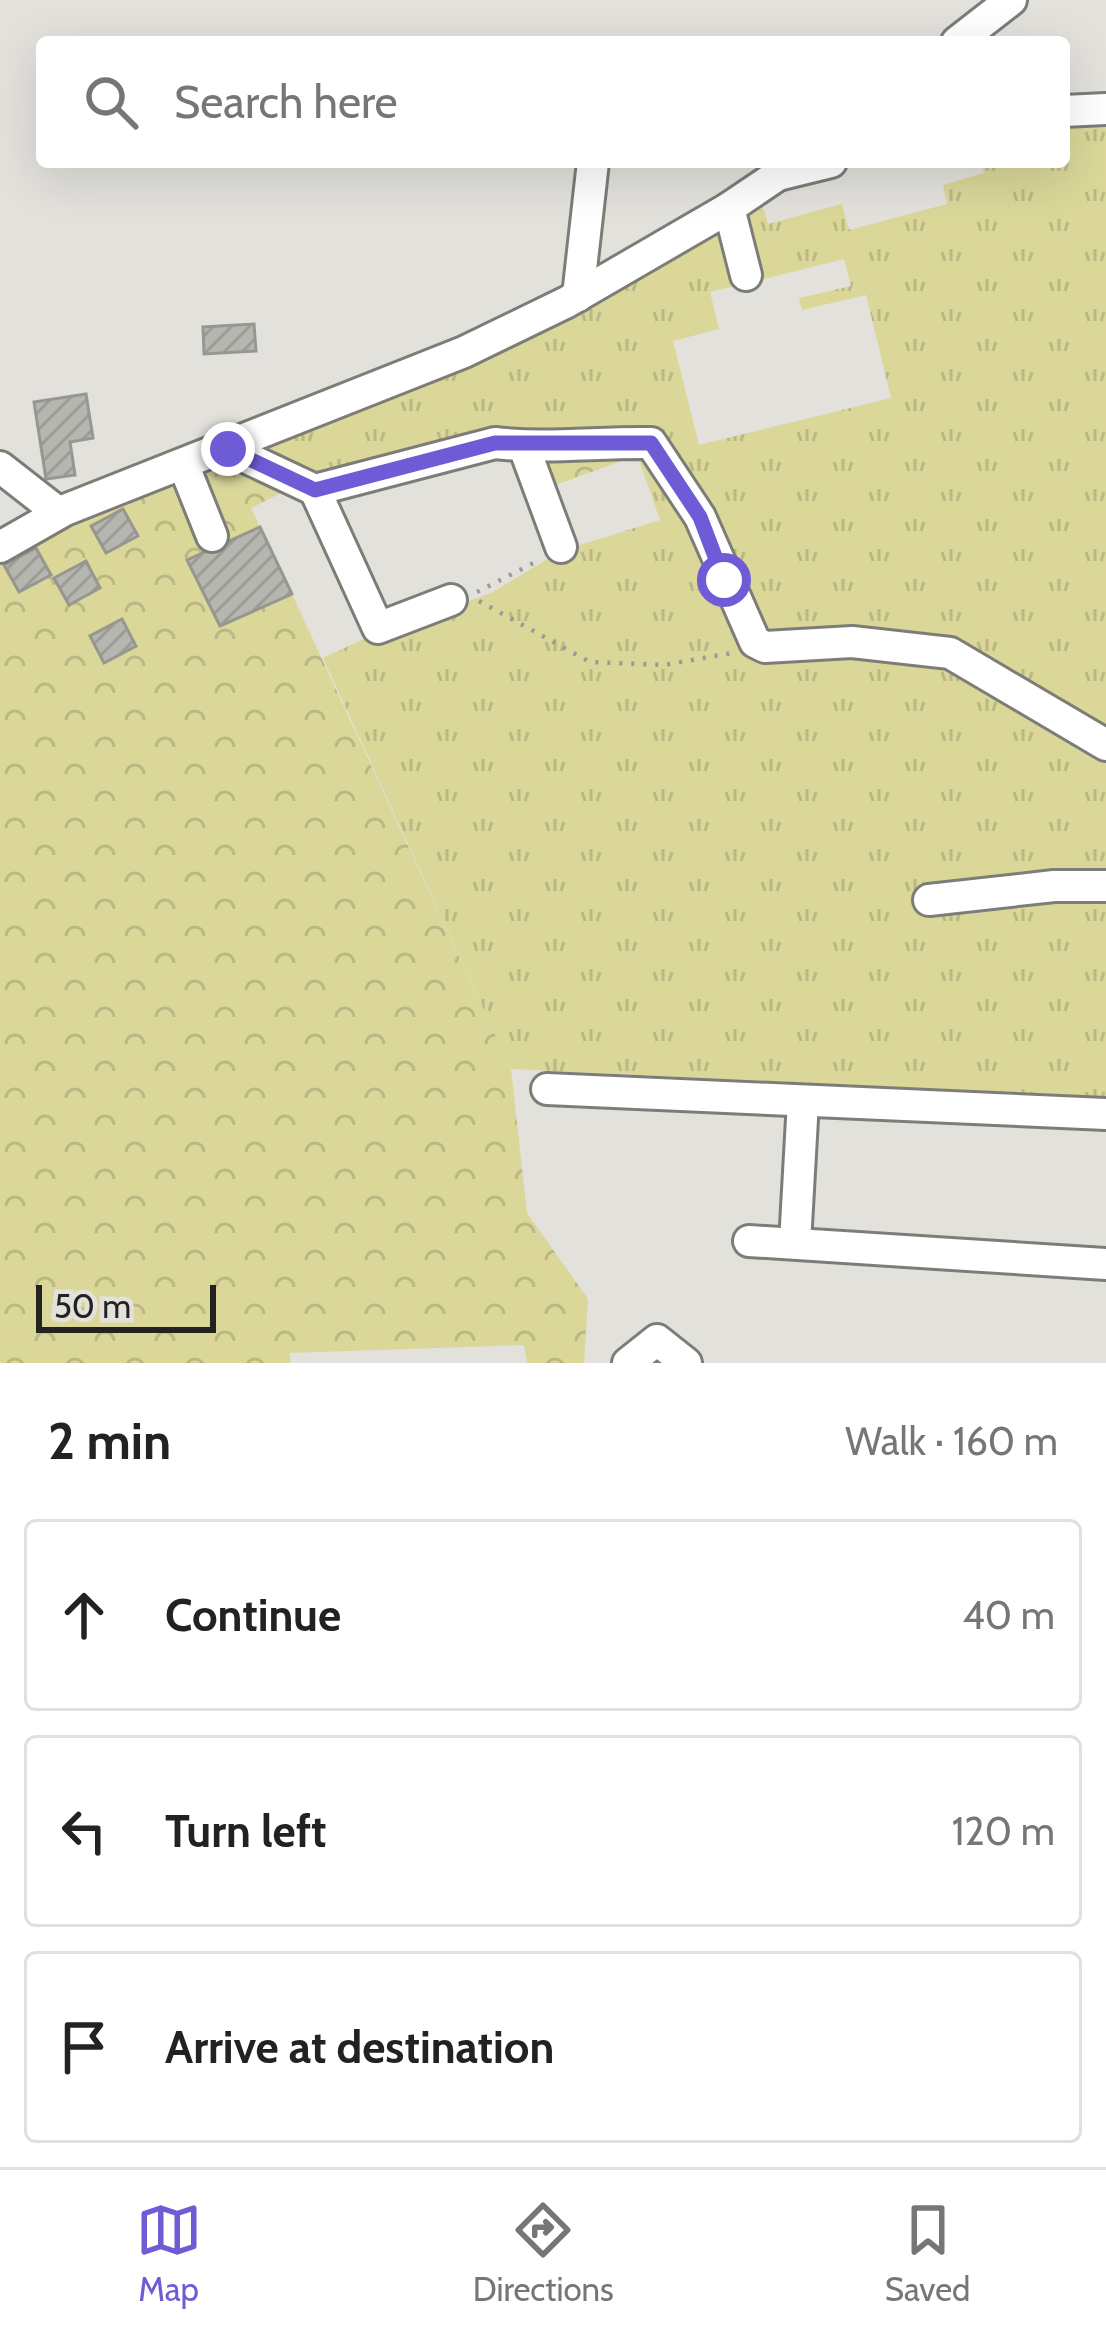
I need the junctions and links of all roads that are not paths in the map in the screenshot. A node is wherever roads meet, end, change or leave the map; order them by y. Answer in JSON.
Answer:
{"nodes":[{"id":1,"x":1011,"y":0,"type":"edge"},
{"id":2,"x":965,"y":36,"type":"edge"},
{"id":3,"x":1106,"y":109,"type":"edge"},
{"id":4,"x":1070,"y":111,"type":"edge"},
{"id":5,"x":591,"y":168,"type":"edge"},
{"id":6,"x":787,"y":169,"type":"edge"},
{"id":7,"x":729,"y":208,"type":"junction"},
{"id":8,"x":746,"y":275,"type":"dead end"},
{"id":9,"x":578,"y":296,"type":"junction"},
{"id":10,"x":524,"y":446,"type":"junction"},
{"id":11,"x":228,"y":449,"type":"junction"},
{"id":12,"x":184,"y":466,"type":"junction"},
{"id":13,"x":0,"y":467,"type":"edge"},
{"id":14,"x":315,"y":490,"type":"junction"},
{"id":15,"x":59,"y":513,"type":"junction"},
{"id":16,"x":212,"y":536,"type":"dead end"},
{"id":17,"x":0,"y":547,"type":"edge"},
{"id":18,"x":561,"y":547,"type":"road end"},
{"id":19,"x":452,"y":600,"type":"dead end"},
{"id":20,"x":1106,"y":745,"type":"edge"},
{"id":21,"x":1106,"y":886,"type":"edge"},
{"id":22,"x":929,"y":900,"type":"dead end"},
{"id":23,"x":547,"y":1089,"type":"dead end"},
{"id":24,"x":803,"y":1101,"type":"junction"},
{"id":25,"x":1106,"y":1114,"type":"edge"},
{"id":26,"x":749,"y":1241,"type":"dead end"},
{"id":27,"x":795,"y":1243,"type":"junction"},
{"id":28,"x":1106,"y":1264,"type":"edge"},
{"id":29,"x":628,"y":1363,"type":"edge"},
{"id":30,"x":686,"y":1363,"type":"edge"}],
"edges":[{"from":1,"to":2,"type":"street"},
{"from":3,"to":4,"type":"street"},
{"from":5,"to":9,"type":"street"},
{"from":6,"to":7,"type":"street"},
{"from":7,"to":8,"type":"street"},
{"from":7,"to":9,"type":"street"},
{"from":9,"to":11,"type":"street"},
{"from":10,"to":14,"type":"street"},
{"from":10,"to":18,"type":"street"},
{"from":10,"to":20,"type":"street"},
{"from":11,"to":12,"type":"street"},
{"from":11,"to":14,"type":"street"},
{"from":12,"to":15,"type":"street"},
{"from":12,"to":16,"type":"street"},
{"from":13,"to":15,"type":"street"},
{"from":14,"to":19,"type":"street"},
{"from":15,"to":17,"type":"street"},
{"from":21,"to":22,"type":"street"},
{"from":23,"to":24,"type":"street"},
{"from":24,"to":25,"type":"street"},
{"from":24,"to":27,"type":"street"},
{"from":26,"to":27,"type":"street"},
{"from":27,"to":28,"type":"street"},
{"from":29,"to":30,"type":"street"}]}
